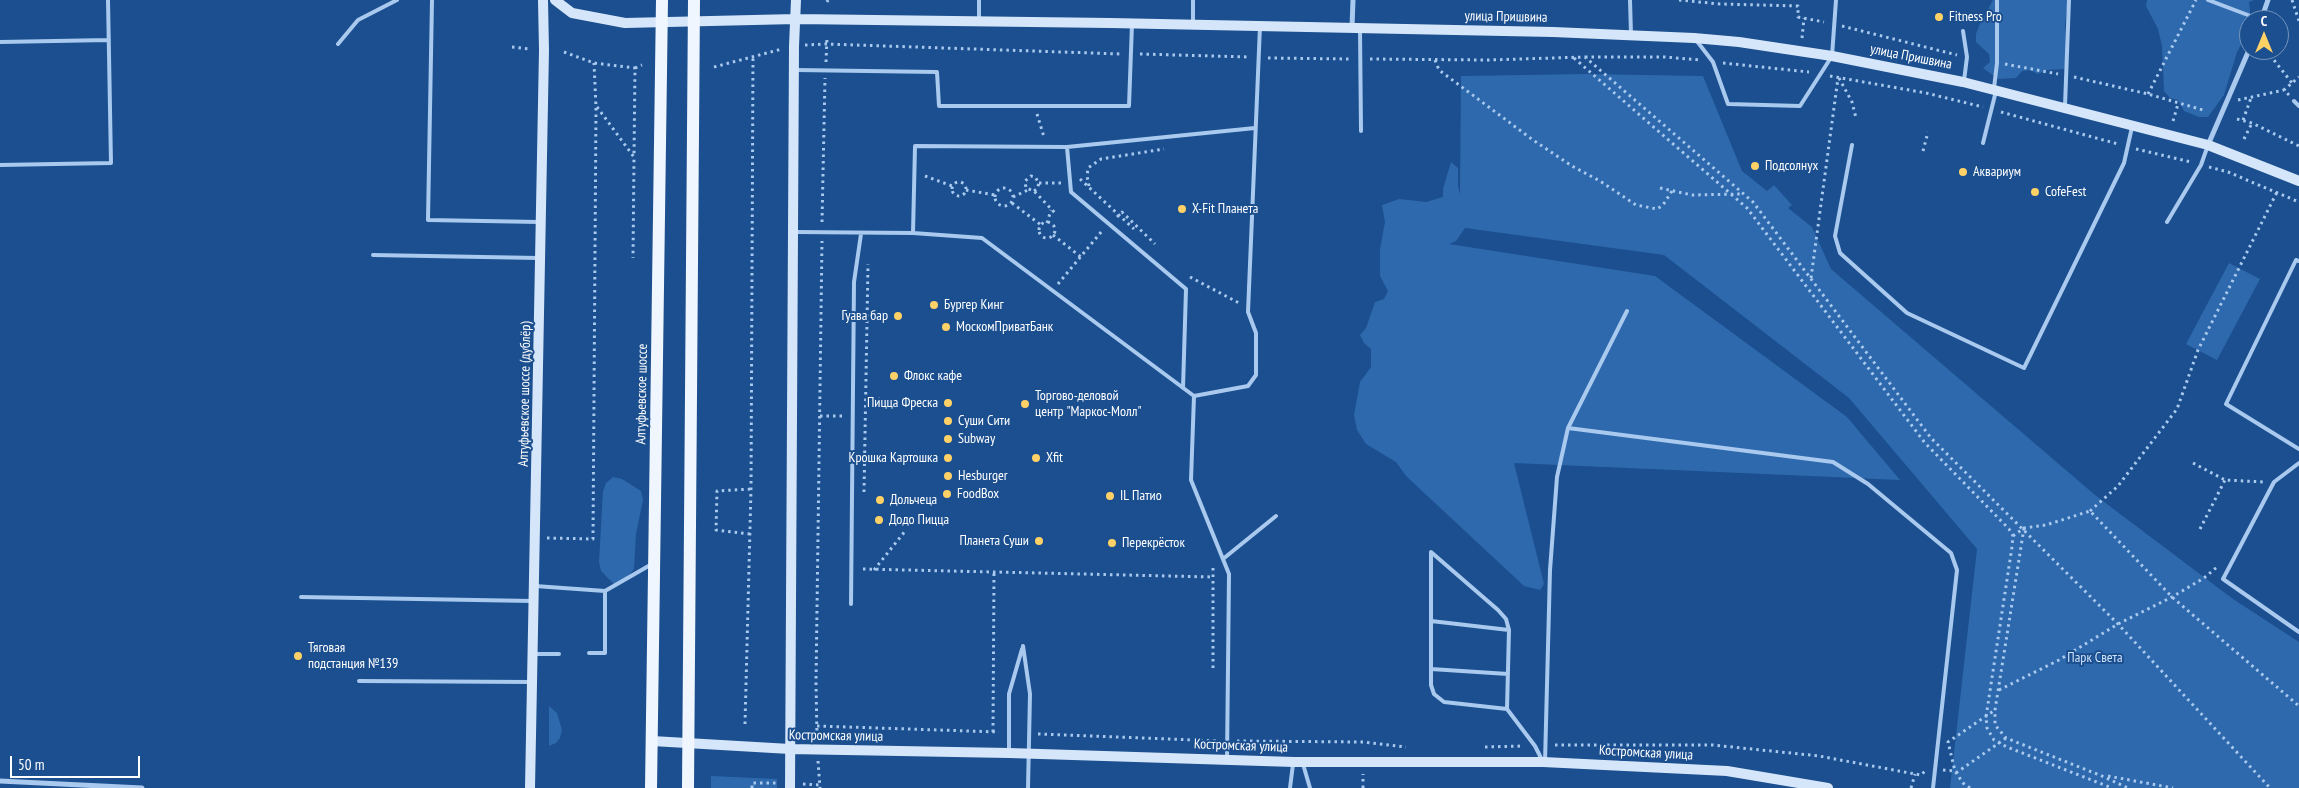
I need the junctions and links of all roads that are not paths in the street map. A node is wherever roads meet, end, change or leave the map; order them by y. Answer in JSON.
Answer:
{"nodes":[{"id":1,"x":108,"y":0,"type":"edge"},
{"id":2,"x":397,"y":0,"type":"edge"},
{"id":3,"x":432,"y":0,"type":"edge"},
{"id":4,"x":543,"y":0,"type":"edge"},
{"id":5,"x":555,"y":0,"type":"edge"},
{"id":6,"x":662,"y":0,"type":"edge"},
{"id":7,"x":694,"y":0,"type":"edge"},
{"id":8,"x":796,"y":0,"type":"edge"},
{"id":9,"x":979,"y":0,"type":"edge"},
{"id":10,"x":1193,"y":0,"type":"edge"},
{"id":11,"x":1353,"y":0,"type":"edge"},
{"id":12,"x":1630,"y":0,"type":"edge"},
{"id":13,"x":1836,"y":0,"type":"edge"},
{"id":14,"x":1997,"y":0,"type":"edge"},
{"id":15,"x":2070,"y":0,"type":"edge"},
{"id":16,"x":2208,"y":0,"type":"edge"},
{"id":17,"x":2239,"y":12,"type":"edge"},
{"id":18,"x":796,"y":19,"type":"junction"},
{"id":19,"x":694,"y":20,"type":"junction"},
{"id":20,"x":979,"y":21,"type":"junction"},
{"id":21,"x":661,"y":22,"type":"junction"},
{"id":22,"x":1132,"y":24,"type":"junction"},
{"id":23,"x":1193,"y":25,"type":"junction"},
{"id":24,"x":1260,"y":26,"type":"junction"},
{"id":25,"x":1356,"y":28,"type":"junction"},
{"id":26,"x":1963,"y":31,"type":"dead end"},
{"id":27,"x":1631,"y":34,"type":"junction"},
{"id":28,"x":1694,"y":38,"type":"junction"},
{"id":29,"x":109,"y":40,"type":"junction"},
{"id":30,"x":0,"y":42,"type":"edge"},
{"id":31,"x":338,"y":44,"type":"dead end"},
{"id":32,"x":1832,"y":56,"type":"junction"},
{"id":33,"x":2245,"y":60,"type":"edge"},
{"id":34,"x":794,"y":70,"type":"junction"},
{"id":35,"x":1963,"y":82,"type":"junction"},
{"id":36,"x":1994,"y":90,"type":"junction"},
{"id":37,"x":2294,"y":101,"type":"road end"},
{"id":38,"x":2299,"y":106,"type":"edge"},
{"id":39,"x":2064,"y":108,"type":"junction"},
{"id":40,"x":2132,"y":125,"type":"junction"},
{"id":41,"x":1255,"y":128,"type":"junction"},
{"id":42,"x":1361,"y":131,"type":"dead end"},
{"id":43,"x":1983,"y":144,"type":"dead end"},
{"id":44,"x":1852,"y":145,"type":"dead end"},
{"id":45,"x":2208,"y":145,"type":"junction"},
{"id":46,"x":1067,"y":147,"type":"junction"},
{"id":47,"x":0,"y":165,"type":"edge"},
{"id":48,"x":2299,"y":181,"type":"edge"},
{"id":49,"x":542,"y":222,"type":"junction"},
{"id":50,"x":2167,"y":222,"type":"dead end"},
{"id":51,"x":793,"y":232,"type":"junction"},
{"id":52,"x":913,"y":233,"type":"junction"},
{"id":53,"x":861,"y":234,"type":"junction"},
{"id":54,"x":373,"y":255,"type":"dead end"},
{"id":55,"x":541,"y":258,"type":"junction"},
{"id":56,"x":2299,"y":261,"type":"edge"},
{"id":57,"x":1627,"y":311,"type":"dead end"},
{"id":58,"x":1183,"y":388,"type":"junction"},
{"id":59,"x":1194,"y":396,"type":"junction"},
{"id":60,"x":1568,"y":428,"type":"junction"},
{"id":61,"x":2299,"y":449,"type":"edge"},
{"id":62,"x":2299,"y":463,"type":"edge"},
{"id":63,"x":2294,"y":467,"type":"junction"},
{"id":64,"x":2299,"y":472,"type":"edge"},
{"id":65,"x":1276,"y":516,"type":"dead end"},
{"id":66,"x":1223,"y":559,"type":"junction"},
{"id":67,"x":654,"y":563,"type":"junction"},
{"id":68,"x":535,"y":586,"type":"junction"},
{"id":69,"x":605,"y":591,"type":"junction"},
{"id":70,"x":301,"y":598,"type":"dead end"},
{"id":71,"x":535,"y":601,"type":"junction"},
{"id":72,"x":851,"y":604,"type":"dead end"},
{"id":73,"x":1431,"y":622,"type":"junction"},
{"id":74,"x":1509,"y":630,"type":"junction"},
{"id":75,"x":2299,"y":632,"type":"edge"},
{"id":76,"x":589,"y":653,"type":"dead end"},
{"id":77,"x":534,"y":654,"type":"junction"},
{"id":78,"x":559,"y":654,"type":"dead end"},
{"id":79,"x":1431,"y":669,"type":"junction"},
{"id":80,"x":1508,"y":674,"type":"junction"},
{"id":81,"x":359,"y":681,"type":"dead end"},
{"id":82,"x":533,"y":682,"type":"junction"},
{"id":83,"x":1507,"y":709,"type":"junction"},
{"id":84,"x":652,"y":741,"type":"junction"},
{"id":85,"x":689,"y":744,"type":"junction"},
{"id":86,"x":790,"y":749,"type":"junction"},
{"id":87,"x":1009,"y":753,"type":"junction"},
{"id":88,"x":1029,"y":753,"type":"junction"},
{"id":89,"x":1227,"y":760,"type":"junction"},
{"id":90,"x":1298,"y":762,"type":"junction"},
{"id":91,"x":1544,"y":762,"type":"junction"},
{"id":92,"x":0,"y":781,"type":"edge"},
{"id":93,"x":142,"y":788,"type":"edge"},
{"id":94,"x":530,"y":788,"type":"edge"},
{"id":95,"x":651,"y":788,"type":"edge"},
{"id":96,"x":688,"y":788,"type":"edge"},
{"id":97,"x":790,"y":788,"type":"edge"},
{"id":98,"x":1028,"y":788,"type":"edge"},
{"id":99,"x":1290,"y":788,"type":"edge"},
{"id":100,"x":1310,"y":788,"type":"edge"},
{"id":101,"x":1828,"y":788,"type":"edge"},
{"id":102,"x":1933,"y":788,"type":"edge"}],
"edges":[{"from":1,"to":29,"type":"lane"},
{"from":2,"to":31,"type":"lane"},
{"from":3,"to":49,"type":"lane"},
{"from":4,"to":49,"type":"street","name":"Алтуфьевское шоссе (дублёр)"},
{"from":5,"to":21,"type":"street","name":"улица Пришвина"},
{"from":6,"to":21,"type":"main road","name":"Алтуфьевское шоссе"},
{"from":7,"to":19,"type":"main road"},
{"from":8,"to":18,"type":"street"},
{"from":9,"to":20,"type":"lane"},
{"from":10,"to":23,"type":"lane"},
{"from":11,"to":25,"type":"street"},
{"from":12,"to":27,"type":"lane"},
{"from":13,"to":32,"type":"lane"},
{"from":14,"to":36,"type":"lane"},
{"from":15,"to":39,"type":"lane"},
{"from":16,"to":17,"type":"lane"},
{"from":18,"to":19,"type":"street","name":"улица Пришвина"},
{"from":18,"to":20,"type":"street","name":"улица Пришвина"},
{"from":18,"to":34,"type":"street"},
{"from":19,"to":21,"type":"street","name":"улица Пришвина"},
{"from":19,"to":85,"type":"main road"},
{"from":20,"to":22,"type":"street","name":"улица Пришвина"},
{"from":21,"to":67,"type":"main road","name":"Алтуфьевское шоссе"},
{"from":22,"to":23,"type":"street","name":"улица Пришвина"},
{"from":22,"to":34,"type":"lane"},
{"from":23,"to":24,"type":"street","name":"улица Пришвина"},
{"from":24,"to":25,"type":"street","name":"улица Пришвина"},
{"from":24,"to":41,"type":"lane"},
{"from":25,"to":27,"type":"street","name":"улица Пришвина"},
{"from":25,"to":42,"type":"lane"},
{"from":26,"to":35,"type":"lane"},
{"from":27,"to":28,"type":"street","name":"улица Пришвина"},
{"from":28,"to":32,"type":"street","name":"улица Пришвина"},
{"from":28,"to":32,"type":"lane"},
{"from":29,"to":30,"type":"lane"},
{"from":29,"to":47,"type":"lane"},
{"from":32,"to":35,"type":"street","name":"улица Пришвина"},
{"from":33,"to":45,"type":"street"},
{"from":34,"to":51,"type":"street"},
{"from":35,"to":36,"type":"street","name":"улица Пришвина"},
{"from":36,"to":39,"type":"street","name":"улица Пришвина"},
{"from":36,"to":43,"type":"lane"},
{"from":37,"to":38,"type":"lane"},
{"from":39,"to":40,"type":"street","name":"улица Пришвина"},
{"from":40,"to":44,"type":"lane"},
{"from":40,"to":45,"type":"street","name":"улица Пришвина"},
{"from":41,"to":46,"type":"lane"},
{"from":41,"to":59,"type":"lane"},
{"from":45,"to":48,"type":"street","name":"улица Пришвина"},
{"from":45,"to":50,"type":"lane"},
{"from":46,"to":52,"type":"lane"},
{"from":46,"to":58,"type":"lane"},
{"from":49,"to":55,"type":"street","name":"Алтуфьевское шоссе (дублёр)"},
{"from":51,"to":53,"type":"lane"},
{"from":51,"to":86,"type":"street"},
{"from":52,"to":53,"type":"lane"},
{"from":52,"to":58,"type":"lane"},
{"from":53,"to":72,"type":"lane"},
{"from":54,"to":55,"type":"lane"},
{"from":55,"to":68,"type":"street","name":"Алтуфьевское шоссе (дублёр)"},
{"from":56,"to":61,"type":"lane"},
{"from":57,"to":60,"type":"lane"},
{"from":58,"to":59,"type":"lane"},
{"from":59,"to":66,"type":"lane"},
{"from":60,"to":91,"type":"lane"},
{"from":60,"to":102,"type":"lane"},
{"from":62,"to":63,"type":"lane"},
{"from":63,"to":64,"type":"lane"},
{"from":63,"to":75,"type":"lane"},
{"from":65,"to":66,"type":"lane"},
{"from":66,"to":89,"type":"lane"},
{"from":67,"to":69,"type":"lane"},
{"from":67,"to":84,"type":"main road","name":"Алтуфьевское шоссе"},
{"from":68,"to":69,"type":"lane"},
{"from":68,"to":71,"type":"street","name":"Алтуфьевское шоссе (дублёр)"},
{"from":69,"to":76,"type":"lane"},
{"from":70,"to":71,"type":"lane"},
{"from":71,"to":77,"type":"street","name":"Алтуфьевское шоссе (дублёр)"},
{"from":73,"to":74,"type":"lane"},
{"from":73,"to":74,"type":"lane"},
{"from":73,"to":79,"type":"lane"},
{"from":74,"to":80,"type":"lane"},
{"from":77,"to":78,"type":"lane"},
{"from":77,"to":82,"type":"street","name":"Алтуфьевское шоссе (дублёр)"},
{"from":79,"to":80,"type":"lane"},
{"from":79,"to":83,"type":"lane"},
{"from":80,"to":83,"type":"lane"},
{"from":81,"to":82,"type":"lane"},
{"from":82,"to":94,"type":"street","name":"Алтуфьевское шоссе (дублёр)"},
{"from":83,"to":91,"type":"lane"},
{"from":84,"to":85,"type":"street","name":"Костромская улица"},
{"from":84,"to":95,"type":"main road","name":"Алтуфьевское шоссе"},
{"from":85,"to":86,"type":"street","name":"Костромская улица"},
{"from":85,"to":96,"type":"main road"},
{"from":86,"to":87,"type":"street","name":"Костромская улица"},
{"from":86,"to":97,"type":"street"},
{"from":87,"to":88,"type":"street","name":"Костромская улица"},
{"from":87,"to":88,"type":"lane"},
{"from":88,"to":89,"type":"street","name":"Костромская улица"},
{"from":88,"to":98,"type":"lane"},
{"from":89,"to":90,"type":"street","name":"Костромская улица"},
{"from":90,"to":91,"type":"street","name":"Костромская улица"},
{"from":90,"to":99,"type":"lane"},
{"from":90,"to":100,"type":"lane"},
{"from":91,"to":101,"type":"street","name":"Костромская улица"},
{"from":92,"to":93,"type":"street"}]}
